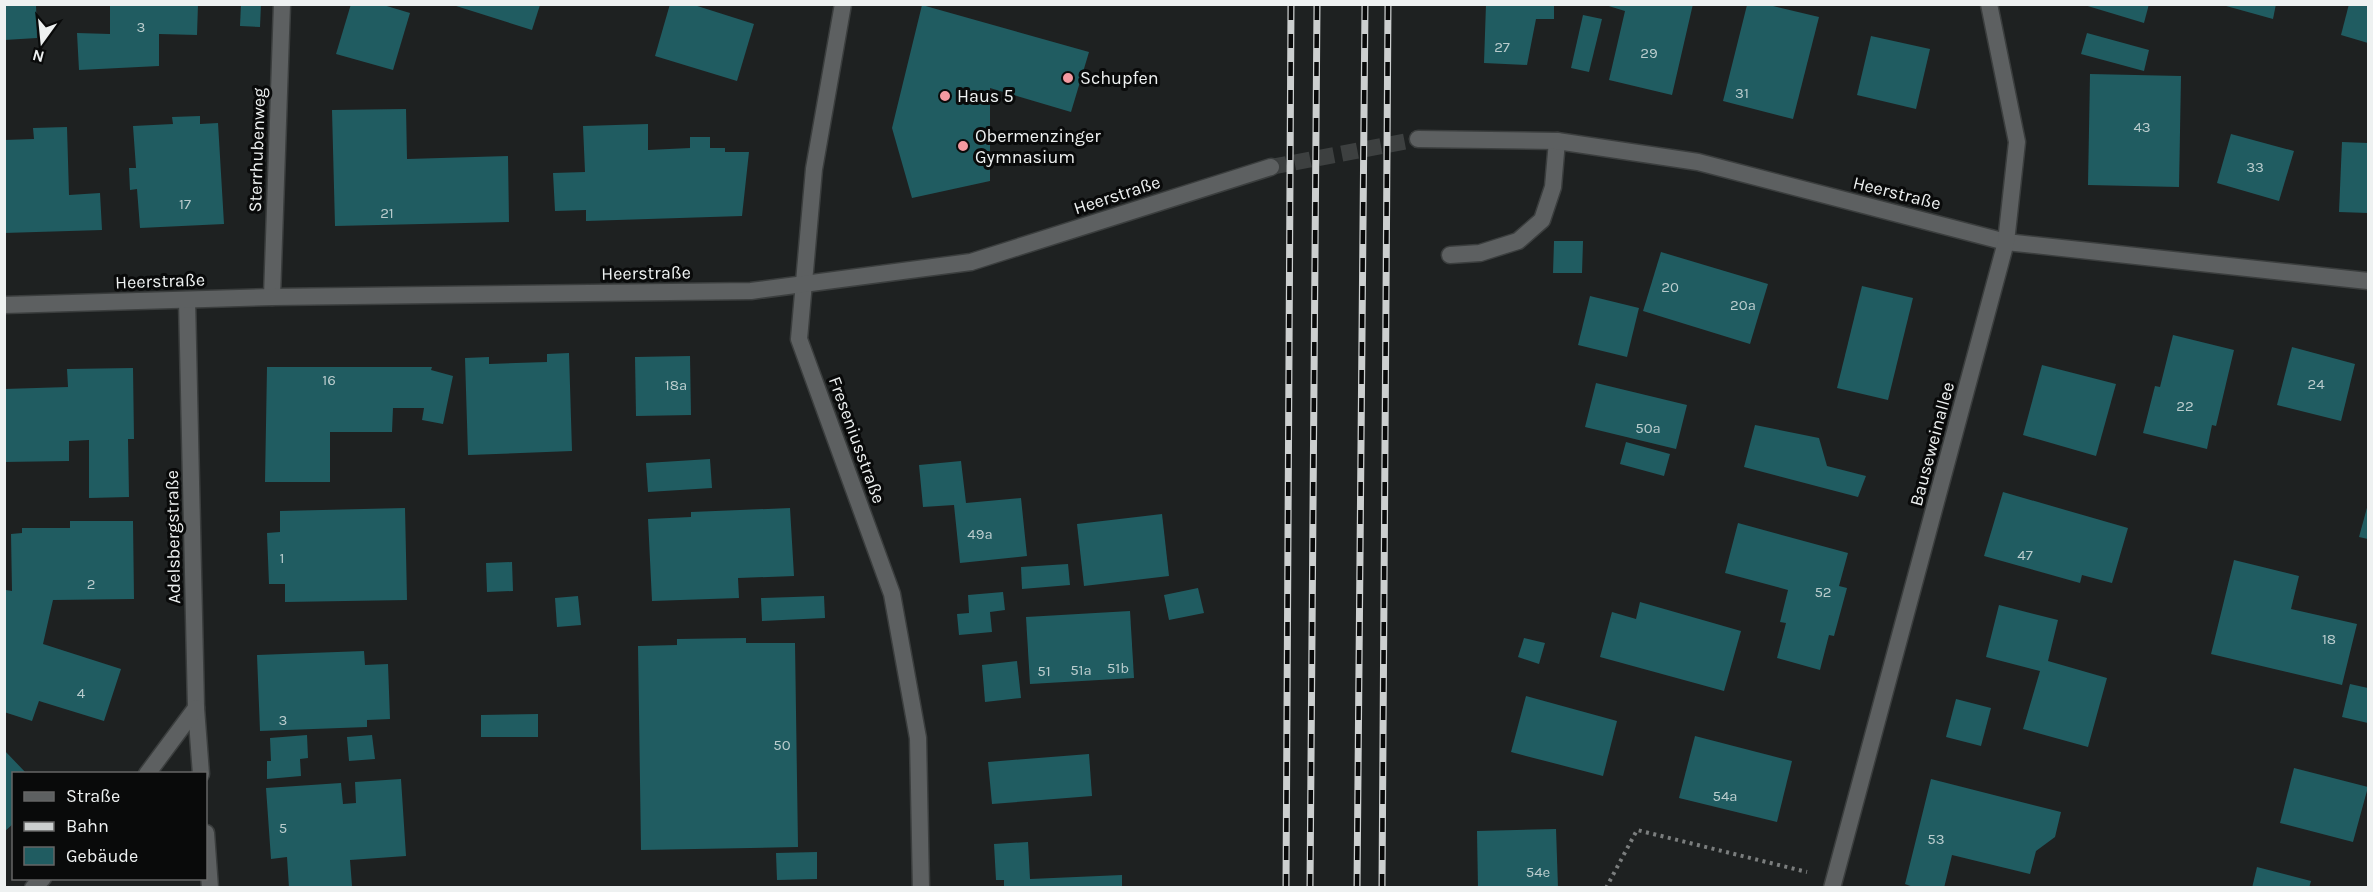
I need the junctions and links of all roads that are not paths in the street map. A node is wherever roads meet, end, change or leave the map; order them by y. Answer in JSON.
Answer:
{"nodes":[{"id":1,"x":282,"y":4,"type":"edge"},
{"id":2,"x":843,"y":4,"type":"edge"},
{"id":3,"x":1989,"y":4,"type":"edge"},
{"id":4,"x":1418,"y":139,"type":"tunnel mouth"},
{"id":5,"x":1557,"y":141,"type":"junction"},
{"id":6,"x":1271,"y":167,"type":"tunnel mouth"},
{"id":7,"x":2006,"y":242,"type":"junction"},
{"id":8,"x":1450,"y":255,"type":"dead end"},
{"id":9,"x":2368,"y":281,"type":"edge"},
{"id":10,"x":804,"y":284,"type":"junction"},
{"id":11,"x":272,"y":297,"type":"junction"},
{"id":12,"x":187,"y":300,"type":"junction"},
{"id":13,"x":4,"y":305,"type":"edge"},
{"id":14,"x":196,"y":708,"type":"junction"},
{"id":15,"x":148,"y":772,"type":"edge"},
{"id":16,"x":201,"y":772,"type":"edge"},
{"id":17,"x":207,"y":847,"type":"edge"},
{"id":18,"x":1833,"y":883,"type":"edge"},
{"id":19,"x":210,"y":888,"type":"edge"},
{"id":20,"x":921,"y":888,"type":"edge"}],
"edges":[{"from":1,"to":11,"type":"street","name":"Sterrhubenweg"},
{"from":2,"to":10,"type":"street","name":"Freseniusstraße"},
{"from":3,"to":7,"type":"street","name":"Bauseweinallee"},
{"from":4,"to":5,"type":"street","name":"Heerstraße"},
{"from":5,"to":7,"type":"street","name":"Heerstraße"},
{"from":5,"to":8,"type":"street"},
{"from":6,"to":10,"type":"street","name":"Heerstraße"},
{"from":7,"to":9,"type":"street","name":"Heerstraße"},
{"from":7,"to":18,"type":"street","name":"Bauseweinallee"},
{"from":10,"to":11,"type":"street","name":"Heerstraße"},
{"from":10,"to":20,"type":"street","name":"Freseniusstraße"},
{"from":11,"to":12,"type":"street","name":"Heerstraße"},
{"from":12,"to":13,"type":"street","name":"Heerstraße"},
{"from":12,"to":14,"type":"street","name":"Adelsbergstraße"},
{"from":14,"to":15,"type":"street"},
{"from":14,"to":16,"type":"street","name":"Adelsbergstraße"},
{"from":17,"to":19,"type":"street"}]}
